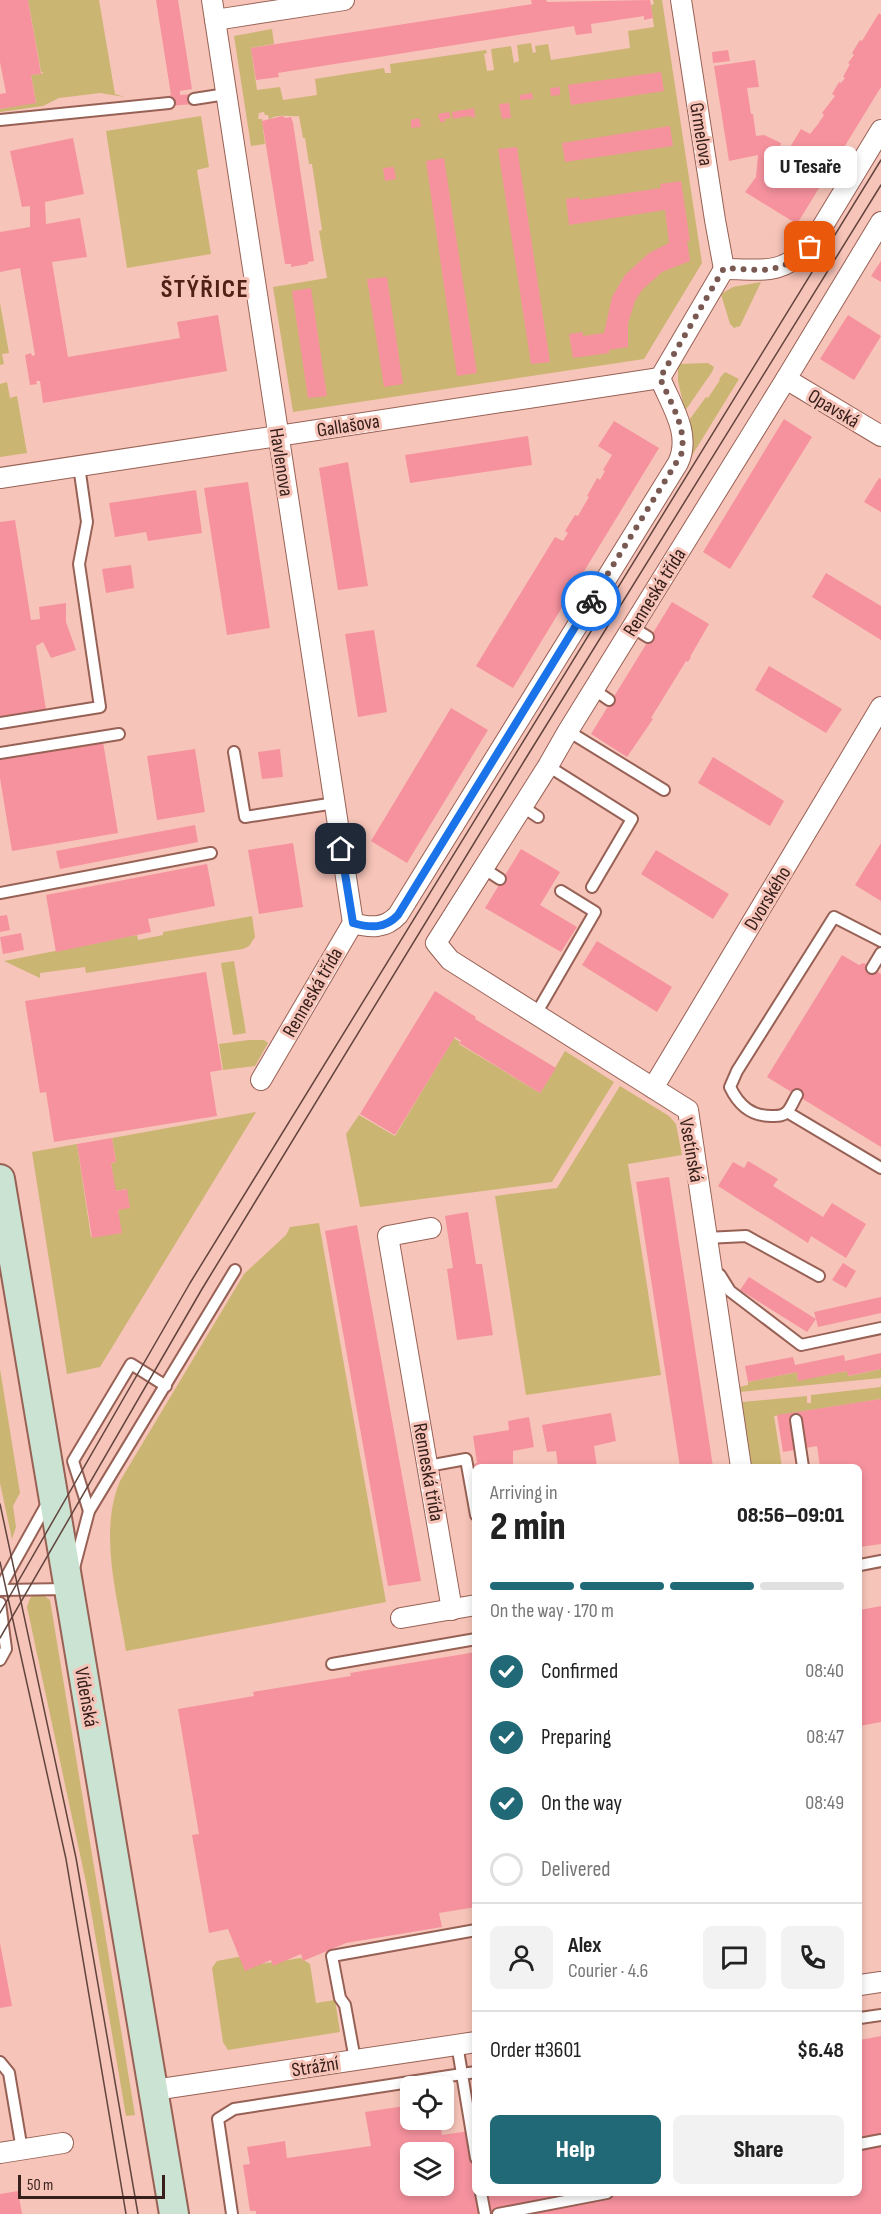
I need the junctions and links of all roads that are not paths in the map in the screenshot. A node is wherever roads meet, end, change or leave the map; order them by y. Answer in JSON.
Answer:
{"nodes":[{"id":1,"x":212,"y":0,"type":"edge"},
{"id":2,"x":344,"y":0,"type":"edge"},
{"id":3,"x":681,"y":0,"type":"edge"},
{"id":4,"x":214,"y":20,"type":"junction"},
{"id":5,"x":226,"y":94,"type":"junction"},
{"id":6,"x":194,"y":99,"type":"dead end"},
{"id":7,"x":169,"y":102,"type":"dead end"},
{"id":8,"x":0,"y":120,"type":"edge"},
{"id":9,"x":881,"y":130,"type":"edge"},
{"id":10,"x":881,"y":222,"type":"edge"},
{"id":11,"x":724,"y":268,"type":"junction"},
{"id":12,"x":660,"y":378,"type":"junction"},
{"id":13,"x":786,"y":379,"type":"junction"},
{"id":14,"x":278,"y":435,"type":"junction"},
{"id":15,"x":881,"y":436,"type":"edge"},
{"id":16,"x":79,"y":466,"type":"junction"},
{"id":17,"x":0,"y":478,"type":"edge"},
{"id":18,"x":881,"y":707,"type":"edge"},
{"id":19,"x":0,"y":723,"type":"edge"},
{"id":20,"x":568,"y":731,"type":"junction"},
{"id":21,"x":119,"y":734,"type":"dead end"},
{"id":22,"x":234,"y":752,"type":"dead end"},
{"id":23,"x":0,"y":753,"type":"edge"},
{"id":24,"x":548,"y":766,"type":"junction"},
{"id":25,"x":664,"y":790,"type":"dead end"},
{"id":26,"x":334,"y":803,"type":"junction"},
{"id":27,"x":211,"y":853,"type":"dead end"},
{"id":28,"x":592,"y":887,"type":"dead end"},
{"id":29,"x":561,"y":891,"type":"dead end"},
{"id":30,"x":0,"y":893,"type":"edge"},
{"id":31,"x":353,"y":923,"type":"junction"},
{"id":32,"x":881,"y":941,"type":"edge"},
{"id":33,"x":881,"y":953,"type":"edge"},
{"id":34,"x":450,"y":960,"type":"joint"},
{"id":35,"x":872,"y":968,"type":"dead end"},
{"id":36,"x":536,"y":1014,"type":"junction"},
{"id":37,"x":261,"y":1080,"type":"dead end"},
{"id":38,"x":652,"y":1088,"type":"junction"},
{"id":39,"x":797,"y":1095,"type":"dead end"},
{"id":40,"x":787,"y":1112,"type":"junction"},
{"id":41,"x":881,"y":1168,"type":"edge"},
{"id":42,"x":0,"y":1179,"type":"edge"},
{"id":43,"x":430,"y":1228,"type":"dead end"},
{"id":44,"x":706,"y":1238,"type":"junction"},
{"id":45,"x":235,"y":1270,"type":"dead end"},
{"id":46,"x":712,"y":1276,"type":"junction"},
{"id":47,"x":819,"y":1276,"type":"dead end"},
{"id":48,"x":881,"y":1328,"type":"edge"},
{"id":49,"x":166,"y":1386,"type":"junction"},
{"id":50,"x":796,"y":1420,"type":"dead end"},
{"id":51,"x":60,"y":1460,"type":"junction"},
{"id":52,"x":741,"y":1464,"type":"edge"},
{"id":53,"x":803,"y":1464,"type":"edge"},
{"id":54,"x":428,"y":1466,"type":"junction"},
{"id":55,"x":53,"y":1493,"type":"junction"},
{"id":56,"x":472,"y":1493,"type":"edge"},
{"id":57,"x":89,"y":1511,"type":"junction"},
{"id":58,"x":881,"y":1561,"type":"edge"},
{"id":59,"x":862,"y":1565,"type":"edge"},
{"id":60,"x":0,"y":1589,"type":"edge"},
{"id":61,"x":69,"y":1589,"type":"junction"},
{"id":62,"x":0,"y":1604,"type":"edge"},
{"id":63,"x":472,"y":1606,"type":"edge"},
{"id":64,"x":452,"y":1610,"type":"junction"},
{"id":65,"x":401,"y":1618,"type":"dead end"},
{"id":66,"x":472,"y":1640,"type":"edge"},
{"id":67,"x":0,"y":1660,"type":"edge"},
{"id":68,"x":332,"y":1664,"type":"dead end"},
{"id":69,"x":472,"y":1931,"type":"edge"},
{"id":70,"x":881,"y":1982,"type":"edge"},
{"id":71,"x":862,"y":1985,"type":"edge"},
{"id":72,"x":881,"y":2015,"type":"edge"},
{"id":73,"x":862,"y":2018,"type":"edge"},
{"id":74,"x":466,"y":2043,"type":"edge"},
{"id":75,"x":355,"y":2060,"type":"junction"},
{"id":76,"x":0,"y":2062,"type":"edge"},
{"id":77,"x":472,"y":2073,"type":"edge"},
{"id":78,"x":462,"y":2074,"type":"junction"},
{"id":79,"x":154,"y":2090,"type":"junction"},
{"id":80,"x":472,"y":2134,"type":"edge"},
{"id":81,"x":881,"y":2140,"type":"edge"},
{"id":82,"x":63,"y":2143,"type":"dead end"},
{"id":83,"x":862,"y":2144,"type":"edge"},
{"id":84,"x":22,"y":2150,"type":"junction"},
{"id":85,"x":0,"y":2153,"type":"edge"},
{"id":86,"x":482,"y":2196,"type":"edge"},
{"id":87,"x":591,"y":2196,"type":"edge"},
{"id":88,"x":174,"y":2214,"type":"edge"},
{"id":89,"x":232,"y":2214,"type":"edge"},
{"id":90,"x":485,"y":2214,"type":"edge"},
{"id":91,"x":498,"y":2214,"type":"edge"}],
"edges":[{"from":1,"to":4,"type":"street","name":"Havlenova"},
{"from":2,"to":4,"type":"street"},
{"from":3,"to":11,"type":"street","name":"Grmelova"},
{"from":4,"to":5,"type":"street","name":"Havlenova"},
{"from":5,"to":6,"type":"lane"},
{"from":5,"to":14,"type":"street","name":"Havlenova"},
{"from":7,"to":8,"type":"lane"},
{"from":9,"to":11,"type":"street"},
{"from":10,"to":13,"type":"street","name":"Renneská třída"},
{"from":11,"to":12,"type":"street"},
{"from":12,"to":14,"type":"street","name":"Gallašova"},
{"from":12,"to":31,"type":"street"},
{"from":13,"to":15,"type":"street","name":"Opavská"},
{"from":13,"to":20,"type":"street","name":"Renneská třída"},
{"from":14,"to":16,"type":"street","name":"Gallašova"},
{"from":14,"to":26,"type":"street","name":"Havlenova"},
{"from":16,"to":17,"type":"street","name":"Gallašova"},
{"from":16,"to":19,"type":"lane"},
{"from":18,"to":38,"type":"street","name":"Dvorského"},
{"from":20,"to":24,"type":"street","name":"Renneská třída"},
{"from":20,"to":25,"type":"lane"},
{"from":21,"to":23,"type":"lane"},
{"from":22,"to":26,"type":"lane"},
{"from":24,"to":28,"type":"lane"},
{"from":24,"to":34,"type":"street","name":"Renneská třída"},
{"from":26,"to":31,"type":"street","name":"Havlenova"},
{"from":27,"to":30,"type":"lane"},
{"from":29,"to":36,"type":"lane"},
{"from":31,"to":37,"type":"street","name":"Renneská třída"},
{"from":32,"to":40,"type":"lane"},
{"from":33,"to":35,"type":"lane"},
{"from":34,"to":36,"type":"street","name":"Vsetínská"},
{"from":36,"to":38,"type":"street","name":"Vsetínská"},
{"from":38,"to":44,"type":"street","name":"Vsetínská"},
{"from":39,"to":40,"type":"lane"},
{"from":40,"to":41,"type":"lane"},
{"from":42,"to":51,"type":"main road","name":"Vídeňská"},
{"from":43,"to":54,"type":"street","name":"Renneská třída"},
{"from":44,"to":46,"type":"street","name":"Vsetínská"},
{"from":44,"to":47,"type":"lane"},
{"from":45,"to":49,"type":"lane"},
{"from":46,"to":48,"type":"lane"},
{"from":46,"to":52,"type":"street","name":"Vsetínská"},
{"from":49,"to":51,"type":"lane"},
{"from":49,"to":57,"type":"lane"},
{"from":50,"to":53,"type":"lane"},
{"from":51,"to":55,"type":"main road","name":"Vídeňská"},
{"from":51,"to":57,"type":"lane"},
{"from":54,"to":56,"type":"lane"},
{"from":54,"to":64,"type":"street","name":"Renneská třída"},
{"from":55,"to":60,"type":"lane"},
{"from":55,"to":61,"type":"main road","name":"Vídeňská"},
{"from":57,"to":61,"type":"lane"},
{"from":58,"to":59,"type":"lane"},
{"from":60,"to":61,"type":"lane"},
{"from":61,"to":79,"type":"main road","name":"Vídeňská"},
{"from":62,"to":67,"type":"lane"},
{"from":63,"to":64,"type":"street"},
{"from":64,"to":65,"type":"street"},
{"from":66,"to":68,"type":"lane"},
{"from":69,"to":75,"type":"lane"},
{"from":70,"to":71,"type":"street"},
{"from":72,"to":73,"type":"lane"},
{"from":74,"to":75,"type":"street","name":"Strážní"},
{"from":74,"to":78,"type":"lane"},
{"from":75,"to":79,"type":"street","name":"Strážní"},
{"from":76,"to":84,"type":"lane"},
{"from":77,"to":78,"type":"lane"},
{"from":78,"to":80,"type":"lane"},
{"from":78,"to":89,"type":"lane"},
{"from":79,"to":88,"type":"main road","name":"Vídeňská"},
{"from":81,"to":83,"type":"lane"},
{"from":82,"to":84,"type":"street"},
{"from":84,"to":85,"type":"street"},
{"from":86,"to":90,"type":"lane"},
{"from":87,"to":91,"type":"lane"}]}
